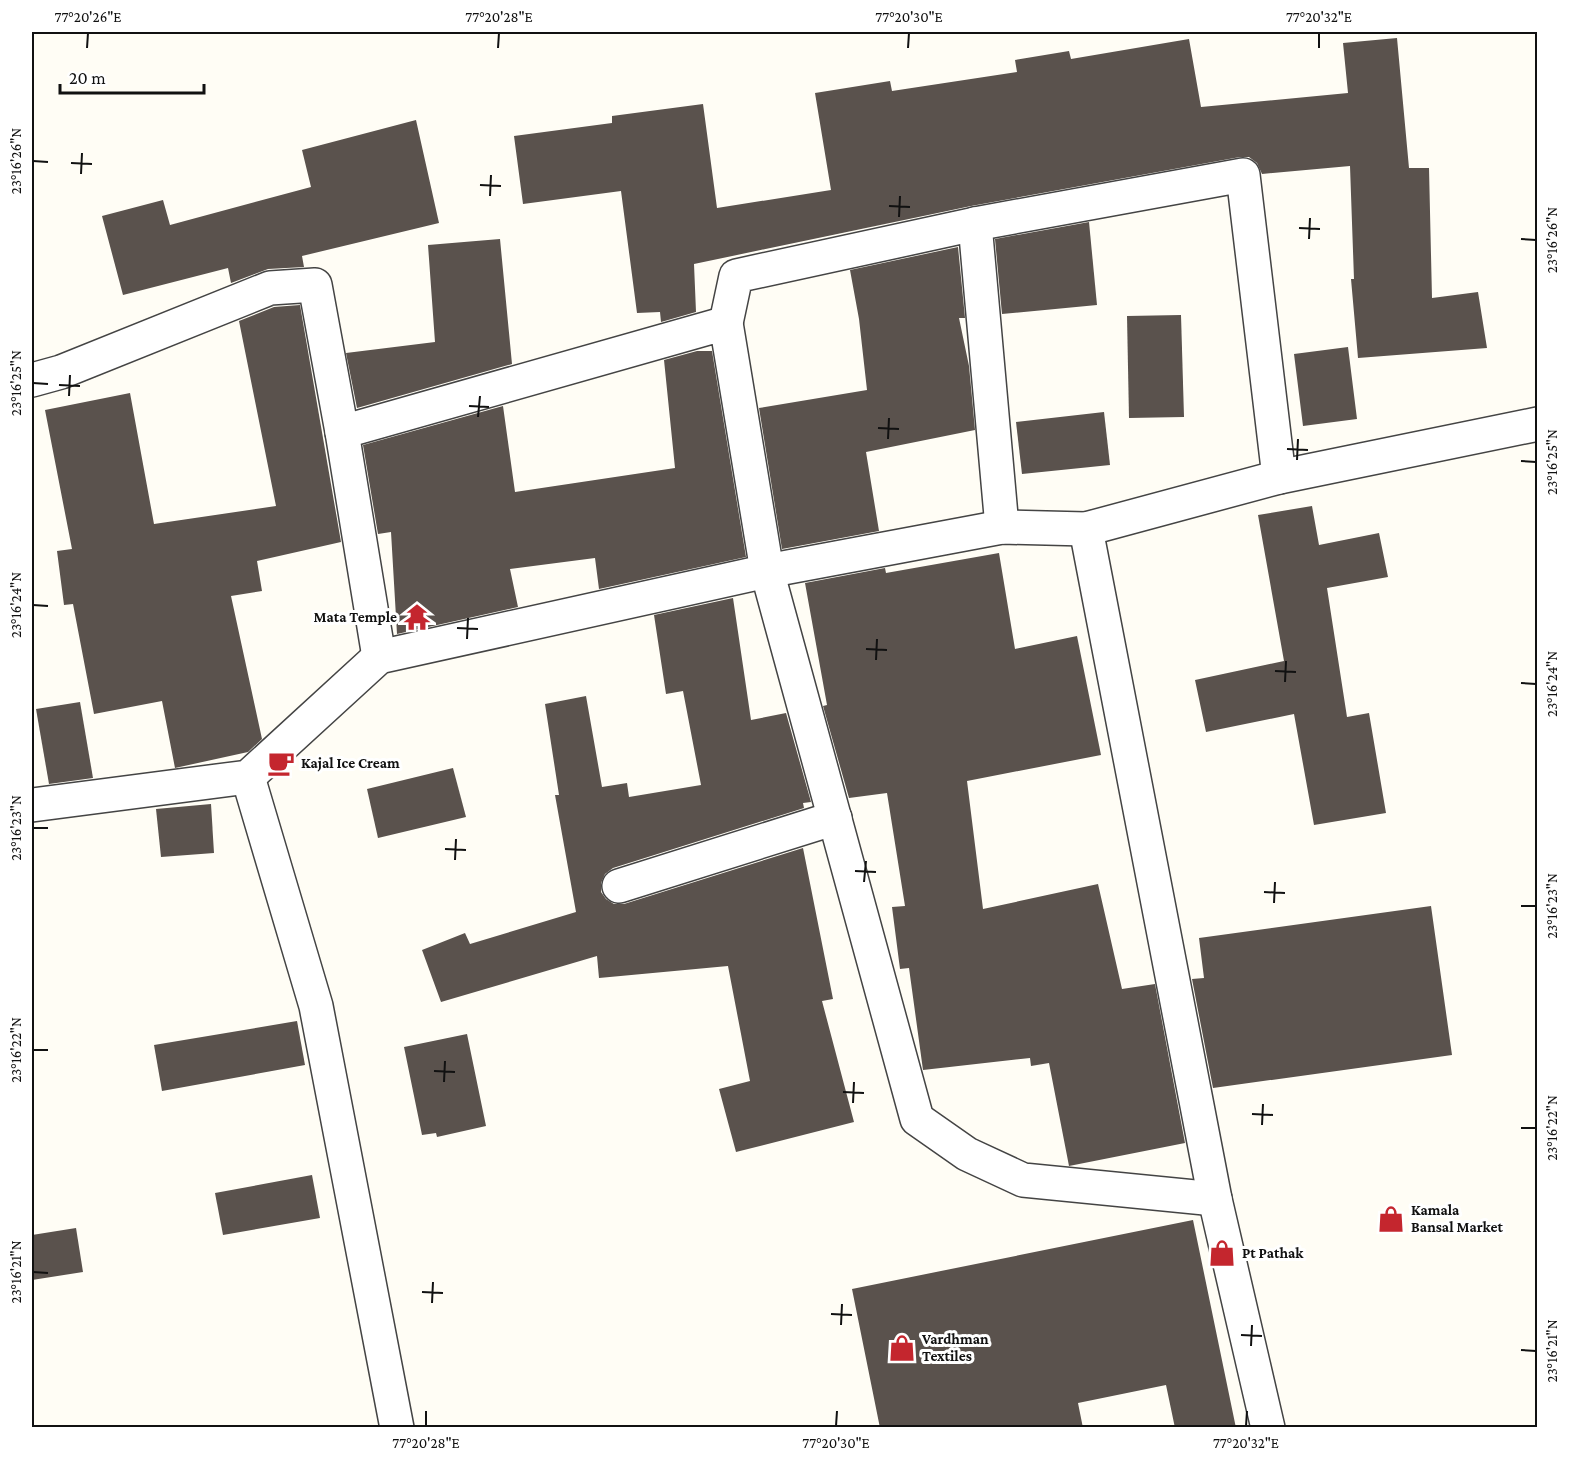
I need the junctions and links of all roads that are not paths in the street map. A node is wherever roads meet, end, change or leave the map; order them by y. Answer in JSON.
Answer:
{"nodes":[{"id":1,"x":975,"y":224,"type":"junction"},
{"id":2,"x":726,"y":323,"type":"junction"},
{"id":3,"x":32,"y":380,"type":"edge"},
{"id":4,"x":1538,"y":424,"type":"edge"},
{"id":5,"x":342,"y":432,"type":"junction"},
{"id":6,"x":1279,"y":477,"type":"junction"},
{"id":7,"x":1002,"y":527,"type":"junction"},
{"id":8,"x":1086,"y":529,"type":"junction"},
{"id":9,"x":767,"y":571,"type":"junction"},
{"id":10,"x":379,"y":657,"type":"junction"},
{"id":11,"x":248,"y":777,"type":"junction"},
{"id":12,"x":32,"y":805,"type":"edge"},
{"id":13,"x":835,"y":818,"type":"junction"},
{"id":14,"x":619,"y":886,"type":"dead end"},
{"id":15,"x":1215,"y":1198,"type":"junction"},
{"id":16,"x":397,"y":1428,"type":"edge"},
{"id":17,"x":1268,"y":1428,"type":"edge"}],
"edges":[{"from":1,"to":2,"type":"street"},
{"from":1,"to":6,"type":"street"},
{"from":1,"to":7,"type":"street"},
{"from":2,"to":5,"type":"street"},
{"from":2,"to":9,"type":"street"},
{"from":3,"to":5,"type":"street"},
{"from":4,"to":6,"type":"street"},
{"from":5,"to":10,"type":"street"},
{"from":6,"to":8,"type":"street"},
{"from":7,"to":8,"type":"street"},
{"from":7,"to":9,"type":"street"},
{"from":8,"to":15,"type":"street"},
{"from":9,"to":10,"type":"street"},
{"from":9,"to":13,"type":"street"},
{"from":10,"to":11,"type":"street"},
{"from":11,"to":12,"type":"street"},
{"from":11,"to":16,"type":"street"},
{"from":13,"to":14,"type":"street"},
{"from":13,"to":15,"type":"street"},
{"from":15,"to":17,"type":"street"}]}
